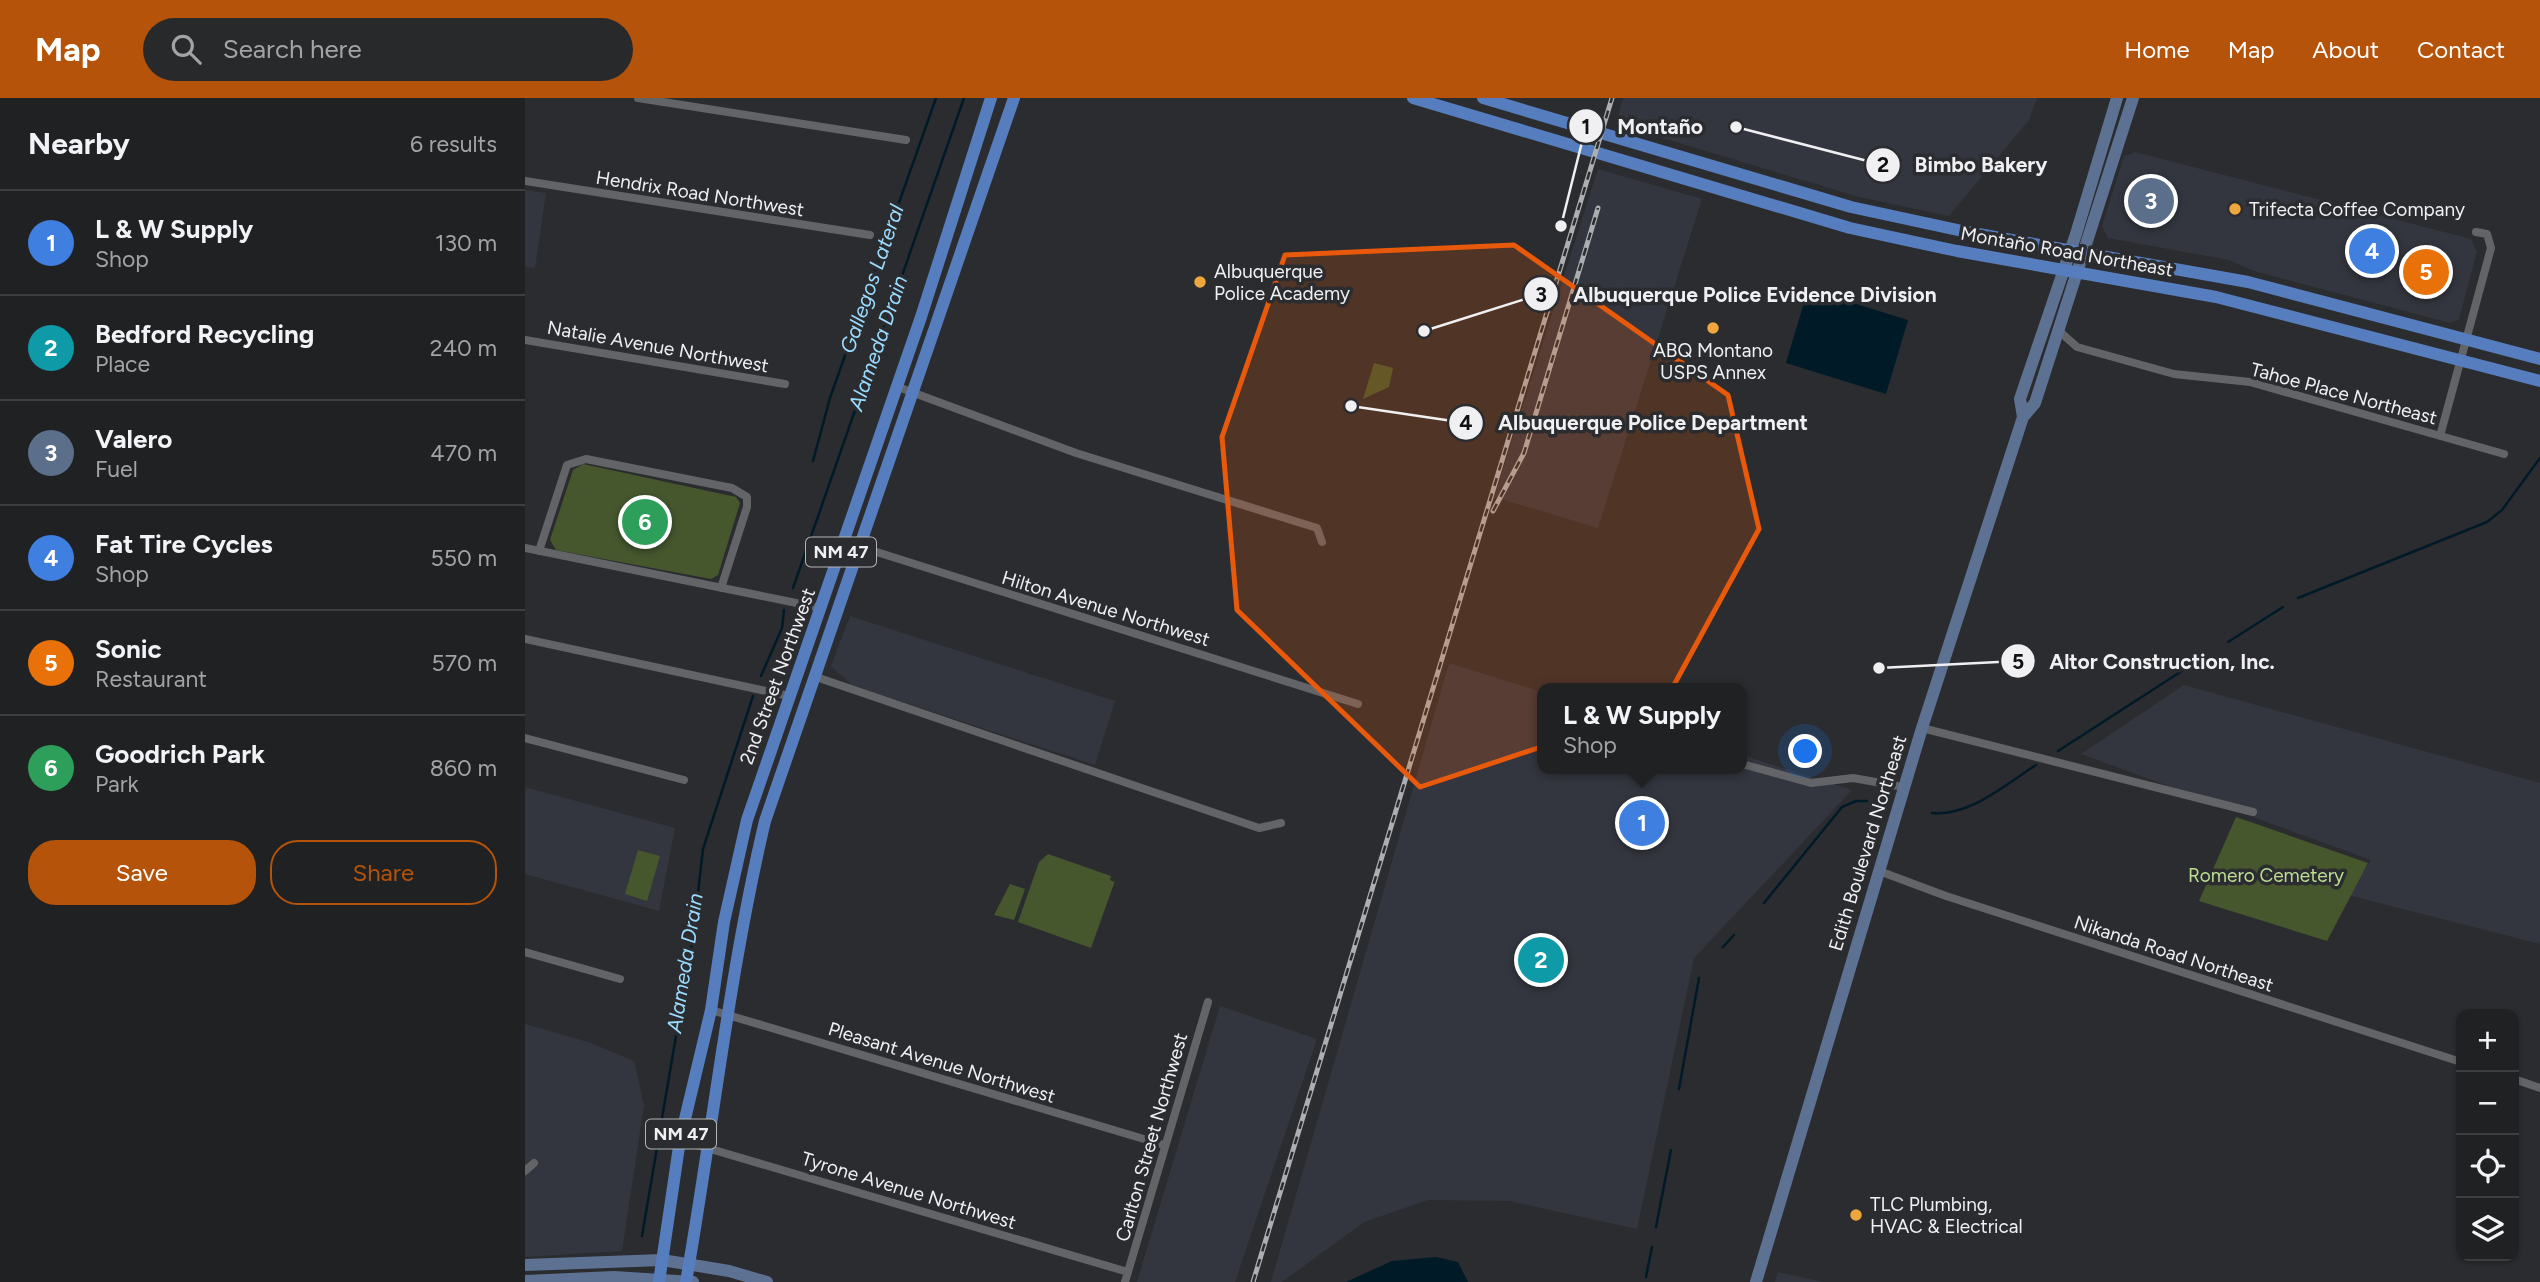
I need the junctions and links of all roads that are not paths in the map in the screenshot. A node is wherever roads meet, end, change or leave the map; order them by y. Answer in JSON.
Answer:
{"nodes":[{"id":1,"x":638,"y":98,"type":"edge"},
{"id":2,"x":991,"y":98,"type":"edge"},
{"id":3,"x":1014,"y":98,"type":"edge"},
{"id":4,"x":1413,"y":98,"type":"edge"},
{"id":5,"x":1483,"y":98,"type":"edge"},
{"id":6,"x":2117,"y":98,"type":"edge"},
{"id":7,"x":2133,"y":98,"type":"edge"},
{"id":8,"x":906,"y":140,"type":"dead end"},
{"id":9,"x":525,"y":181,"type":"edge"},
{"id":10,"x":2476,"y":232,"type":"dead end"},
{"id":11,"x":870,"y":235,"type":"dead end"},
{"id":12,"x":2069,"y":250,"type":"junction"},
{"id":13,"x":2084,"y":252,"type":"junction"},
{"id":14,"x":2062,"y":270,"type":"junction"},
{"id":15,"x":2077,"y":272,"type":"junction"},
{"id":16,"x":2058,"y":330,"type":"junction"},
{"id":17,"x":525,"y":340,"type":"edge"},
{"id":18,"x":2467,"y":340,"type":"junction"},
{"id":19,"x":2462,"y":359,"type":"junction"},
{"id":20,"x":2540,"y":359,"type":"edge"},
{"id":21,"x":2540,"y":381,"type":"edge"},
{"id":22,"x":785,"y":384,"type":"dead end"},
{"id":23,"x":898,"y":387,"type":"junction"},
{"id":24,"x":914,"y":392,"type":"junction"},
{"id":25,"x":2023,"y":417,"type":"junction"},
{"id":26,"x":2441,"y":436,"type":"junction"},
{"id":27,"x":2504,"y":454,"type":"dead end"},
{"id":28,"x":845,"y":541,"type":"junction"},
{"id":29,"x":1322,"y":542,"type":"dead end"},
{"id":30,"x":859,"y":546,"type":"junction"},
{"id":31,"x":525,"y":548,"type":"edge"},
{"id":32,"x":539,"y":551,"type":"junction"},
{"id":33,"x":721,"y":588,"type":"junction"},
{"id":34,"x":821,"y":608,"type":"junction"},
{"id":35,"x":525,"y":639,"type":"edge"},
{"id":36,"x":816,"y":677,"type":"junction"},
{"id":37,"x":789,"y":696,"type":"junction"},
{"id":38,"x":1358,"y":704,"type":"dead end"},
{"id":39,"x":1922,"y":728,"type":"junction"},
{"id":40,"x":525,"y":738,"type":"edge"},
{"id":41,"x":1747,"y":765,"type":"edge"},
{"id":42,"x":684,"y":780,"type":"dead end"},
{"id":43,"x":1904,"y":787,"type":"junction"},
{"id":44,"x":2253,"y":812,"type":"dead end"},
{"id":45,"x":1280,"y":823,"type":"dead end"},
{"id":46,"x":1879,"y":871,"type":"junction"},
{"id":47,"x":525,"y":952,"type":"edge"},
{"id":48,"x":620,"y":979,"type":"dead end"},
{"id":49,"x":1208,"y":1002,"type":"dead end"},
{"id":50,"x":711,"y":1010,"type":"junction"},
{"id":51,"x":728,"y":1014,"type":"junction"},
{"id":52,"x":2456,"y":1060,"type":"edge"},
{"id":53,"x":2519,"y":1081,"type":"edge"},
{"id":54,"x":2540,"y":1087,"type":"edge"},
{"id":55,"x":680,"y":1140,"type":"junction"},
{"id":56,"x":1164,"y":1145,"type":"junction"},
{"id":57,"x":708,"y":1147,"type":"junction"},
{"id":58,"x":534,"y":1163,"type":"dead end"},
{"id":59,"x":525,"y":1171,"type":"edge"},
{"id":60,"x":662,"y":1260,"type":"junction"},
{"id":61,"x":689,"y":1263,"type":"junction"},
{"id":62,"x":552,"y":1264,"type":"junction"},
{"id":63,"x":525,"y":1265,"type":"edge"},
{"id":64,"x":1128,"y":1272,"type":"junction"},
{"id":65,"x":659,"y":1280,"type":"edge"},
{"id":66,"x":550,"y":1281,"type":"edge"},
{"id":67,"x":525,"y":1282,"type":"edge"},
{"id":68,"x":689,"y":1282,"type":"edge"},
{"id":69,"x":767,"y":1282,"type":"edge"},
{"id":70,"x":1125,"y":1282,"type":"edge"},
{"id":71,"x":1756,"y":1282,"type":"edge"}],
"edges":[{"from":1,"to":8,"type":"street"},
{"from":2,"to":23,"type":"main road","name":"2nd Street Northwest","number":"NM 47"},
{"from":3,"to":24,"type":"main road","name":"2nd Street Northwest","number":"NM 47"},
{"from":4,"to":14,"type":"main road","name":"Montaño Road Northeast"},
{"from":5,"to":12,"type":"main road","name":"Montaño Road Northeast"},
{"from":6,"to":12,"type":"street","name":"Edith Boulevard Northeast"},
{"from":7,"to":13,"type":"street","name":"Edith Boulevard Northeast"},
{"from":9,"to":11,"type":"street","name":"Hendrix Road Northwest"},
{"from":10,"to":18,"type":"street"},
{"from":12,"to":13,"type":"main road","name":"Montaño Road Northeast"},
{"from":12,"to":14,"type":"street","name":"Edith Boulevard Northeast"},
{"from":13,"to":15,"type":"street","name":"Edith Boulevard Northeast"},
{"from":13,"to":18,"type":"main road","name":"Montaño Road Northeast"},
{"from":14,"to":15,"type":"main road","name":"Montaño Road Northeast"},
{"from":14,"to":25,"type":"street","name":"Edith Boulevard Northeast"},
{"from":15,"to":16,"type":"street","name":"Edith Boulevard Northeast"},
{"from":15,"to":19,"type":"main road","name":"Montaño Road Northeast"},
{"from":16,"to":25,"type":"street","name":"Edith Boulevard Northeast"},
{"from":16,"to":26,"type":"street","name":"Tahoe Place Northeast"},
{"from":17,"to":22,"type":"street","name":"Natalie Avenue Northwest"},
{"from":18,"to":19,"type":"street"},
{"from":18,"to":20,"type":"main road","name":"Montaño Road Northeast"},
{"from":19,"to":21,"type":"main road","name":"Montaño Road Northeast"},
{"from":19,"to":26,"type":"street"},
{"from":23,"to":24,"type":"street"},
{"from":23,"to":28,"type":"main road","name":"2nd Street Northwest","number":"NM 47"},
{"from":24,"to":29,"type":"street"},
{"from":24,"to":30,"type":"main road","name":"2nd Street Northwest","number":"NM 47"},
{"from":25,"to":39,"type":"street","name":"Edith Boulevard Northeast"},
{"from":26,"to":27,"type":"street","name":"Tahoe Place Northeast"},
{"from":28,"to":30,"type":"street","name":"Hilton Avenue Northwest"},
{"from":28,"to":34,"type":"main road","name":"2nd Street Northwest","number":"NM 47"},
{"from":30,"to":36,"type":"main road","name":"2nd Street Northwest","number":"NM 47"},
{"from":30,"to":38,"type":"street","name":"Hilton Avenue Northwest"},
{"from":31,"to":32,"type":"street"},
{"from":32,"to":33,"type":"street"},
{"from":32,"to":33,"type":"street"},
{"from":33,"to":34,"type":"street"},
{"from":34,"to":37,"type":"main road","name":"2nd Street Northwest","number":"NM 47"},
{"from":35,"to":37,"type":"street"},
{"from":36,"to":45,"type":"street"},
{"from":36,"to":51,"type":"main road","name":"2nd Street Northwest","number":"NM 47"},
{"from":37,"to":50,"type":"main road","name":"2nd Street Northwest","number":"NM 47"},
{"from":39,"to":43,"type":"street","name":"Edith Boulevard Northeast"},
{"from":39,"to":44,"type":"street"},
{"from":40,"to":42,"type":"street"},
{"from":41,"to":43,"type":"street"},
{"from":43,"to":46,"type":"street","name":"Edith Boulevard Northeast"},
{"from":46,"to":52,"type":"street","name":"Nikanda Road Northeast"},
{"from":46,"to":71,"type":"street","name":"Edith Boulevard Northeast"},
{"from":47,"to":48,"type":"street"},
{"from":49,"to":56,"type":"street","name":"Carlton Street Northwest"},
{"from":50,"to":51,"type":"street","name":"Pleasant Avenue Northwest"},
{"from":50,"to":55,"type":"main road","name":"2nd Street Northwest","number":"NM 47"},
{"from":51,"to":56,"type":"street","name":"Pleasant Avenue Northwest"},
{"from":51,"to":57,"type":"main road","name":"2nd Street Northwest","number":"NM 47"},
{"from":53,"to":54,"type":"street"},
{"from":55,"to":57,"type":"street","name":"Tyrone Avenue Northwest"},
{"from":55,"to":60,"type":"main road","name":"2nd Street Northwest","number":"NM 47"},
{"from":56,"to":64,"type":"street","name":"Carlton Street Northwest"},
{"from":57,"to":61,"type":"main road","name":"2nd Street Northwest","number":"NM 47"},
{"from":57,"to":64,"type":"street","name":"Tyrone Avenue Northwest"},
{"from":58,"to":59,"type":"street"},
{"from":60,"to":61,"type":"street"},
{"from":60,"to":62,"type":"street"},
{"from":60,"to":65,"type":"main road","name":"2nd Street Northwest","number":"NM 47"},
{"from":61,"to":68,"type":"main road","name":"2nd Street Northwest","number":"NM 47"},
{"from":61,"to":69,"type":"street"},
{"from":62,"to":63,"type":"street"},
{"from":62,"to":66,"type":"street"},
{"from":64,"to":70,"type":"street","name":"Carlton Street Northwest"},
{"from":65,"to":66,"type":"street"},
{"from":65,"to":68,"type":"street"},
{"from":66,"to":67,"type":"street"}]}
